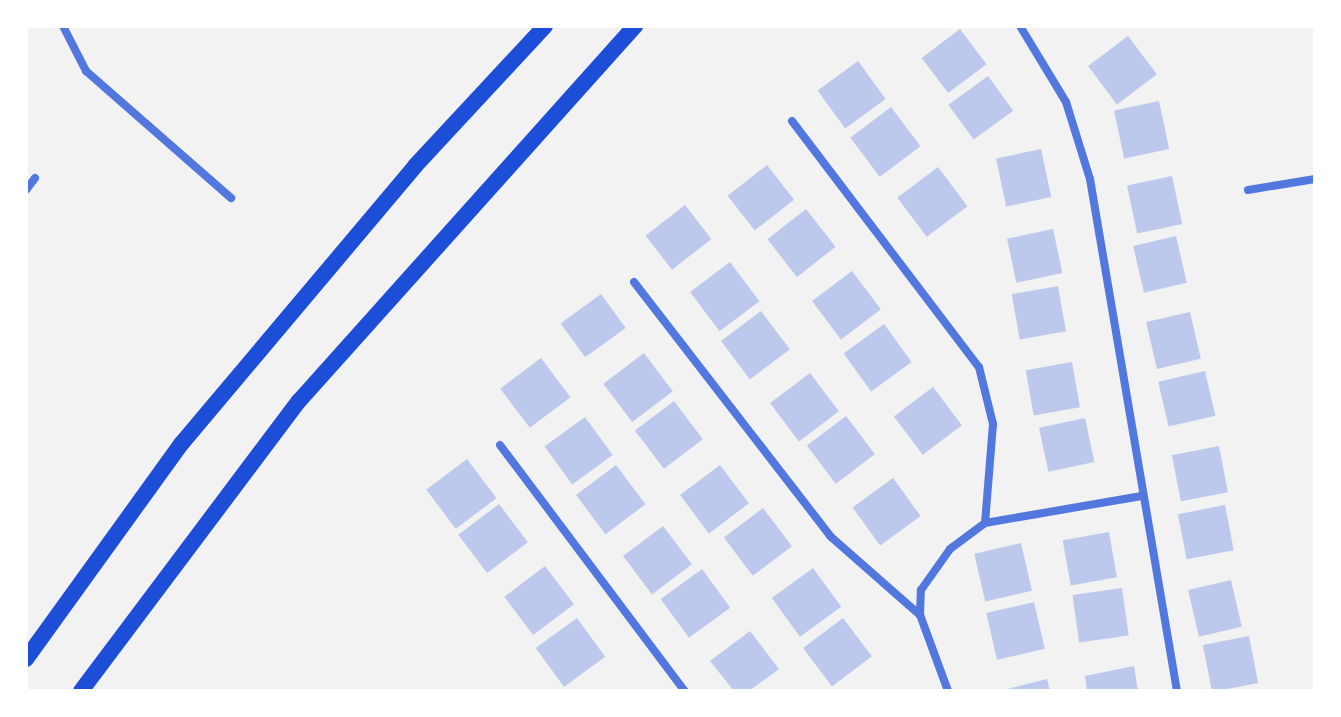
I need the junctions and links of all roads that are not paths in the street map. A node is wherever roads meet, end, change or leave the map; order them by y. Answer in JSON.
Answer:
{"nodes":[{"id":1,"x":63,"y":26,"type":"edge"},
{"id":2,"x":545,"y":26,"type":"edge"},
{"id":3,"x":635,"y":26,"type":"edge"},
{"id":4,"x":1020,"y":26,"type":"edge"},
{"id":5,"x":792,"y":121,"type":"dead end"},
{"id":6,"x":35,"y":178,"type":"dead end"},
{"id":7,"x":1315,"y":179,"type":"edge"},
{"id":8,"x":26,"y":190,"type":"edge"},
{"id":9,"x":1248,"y":190,"type":"dead end"},
{"id":10,"x":231,"y":198,"type":"dead end"},
{"id":11,"x":634,"y":282,"type":"dead end"},
{"id":12,"x":500,"y":445,"type":"dead end"},
{"id":13,"x":1142,"y":496,"type":"junction"},
{"id":14,"x":985,"y":523,"type":"junction"},
{"id":15,"x":920,"y":615,"type":"junction"},
{"id":16,"x":26,"y":659,"type":"edge"},
{"id":17,"x":81,"y":691,"type":"edge"},
{"id":18,"x":685,"y":691,"type":"edge"},
{"id":19,"x":948,"y":691,"type":"edge"},
{"id":20,"x":1177,"y":691,"type":"edge"}],
"edges":[{"from":1,"to":10,"type":"street"},
{"from":2,"to":16,"type":"main road"},
{"from":3,"to":17,"type":"main road"},
{"from":4,"to":13,"type":"street"},
{"from":5,"to":14,"type":"street"},
{"from":6,"to":8,"type":"street"},
{"from":7,"to":9,"type":"street"},
{"from":11,"to":15,"type":"street"},
{"from":12,"to":18,"type":"street"},
{"from":13,"to":14,"type":"street"},
{"from":13,"to":20,"type":"street"},
{"from":14,"to":15,"type":"street"},
{"from":15,"to":19,"type":"street"}]}
